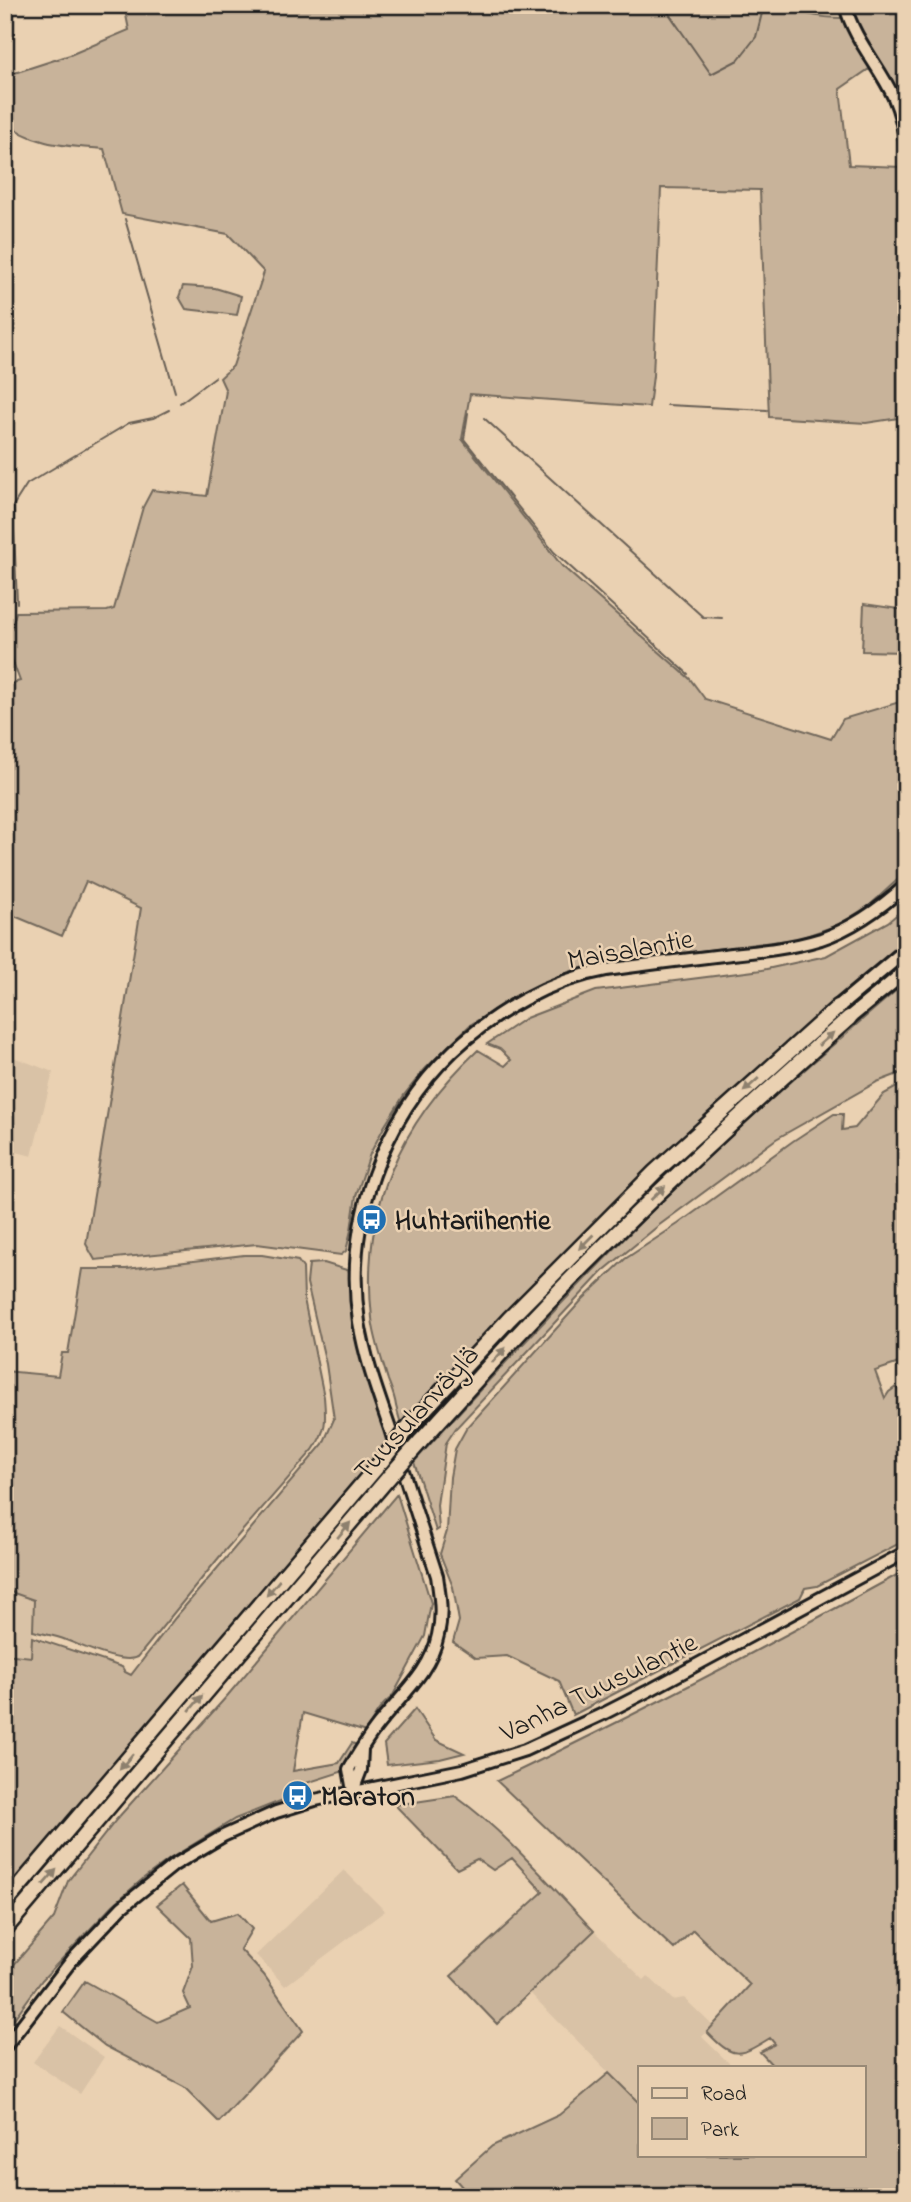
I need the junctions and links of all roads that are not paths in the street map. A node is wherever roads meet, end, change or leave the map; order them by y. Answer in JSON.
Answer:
{"nodes":[{"id":1,"x":845,"y":5,"type":"edge"},
{"id":2,"x":906,"y":147,"type":"edge"},
{"id":3,"x":906,"y":885,"type":"edge"},
{"id":4,"x":906,"y":950,"type":"edge"},
{"id":5,"x":906,"y":971,"type":"edge"},
{"id":6,"x":838,"y":1007,"type":"joint"},
{"id":7,"x":849,"y":1018,"type":"joint"},
{"id":8,"x":906,"y":1552,"type":"edge"},
{"id":9,"x":353,"y":1791,"type":"junction"},
{"id":10,"x":5,"y":1903,"type":"edge"},
{"id":11,"x":5,"y":1929,"type":"edge"},
{"id":12,"x":5,"y":2047,"type":"edge"}],
"edges":[{"from":1,"to":2,"type":"main road"},
{"from":3,"to":9,"type":"main road","name":"Maisalantie"},
{"from":4,"to":6,"type":"highway","name":"Tuusulanväylä"},
{"from":5,"to":7,"type":"highway","name":"Tuusulanväylä"},
{"from":6,"to":10,"type":"highway","name":"Tuusulanväylä","one_way":true,"bridge":true},
{"from":11,"to":7,"type":"highway","name":"Tuusulanväylä","one_way":true,"bridge":true},
{"from":8,"to":9,"type":"main road","name":"Vanha Tuusulantie"},
{"from":9,"to":12,"type":"main road","name":"Vanha Tuusulantie"}]}
